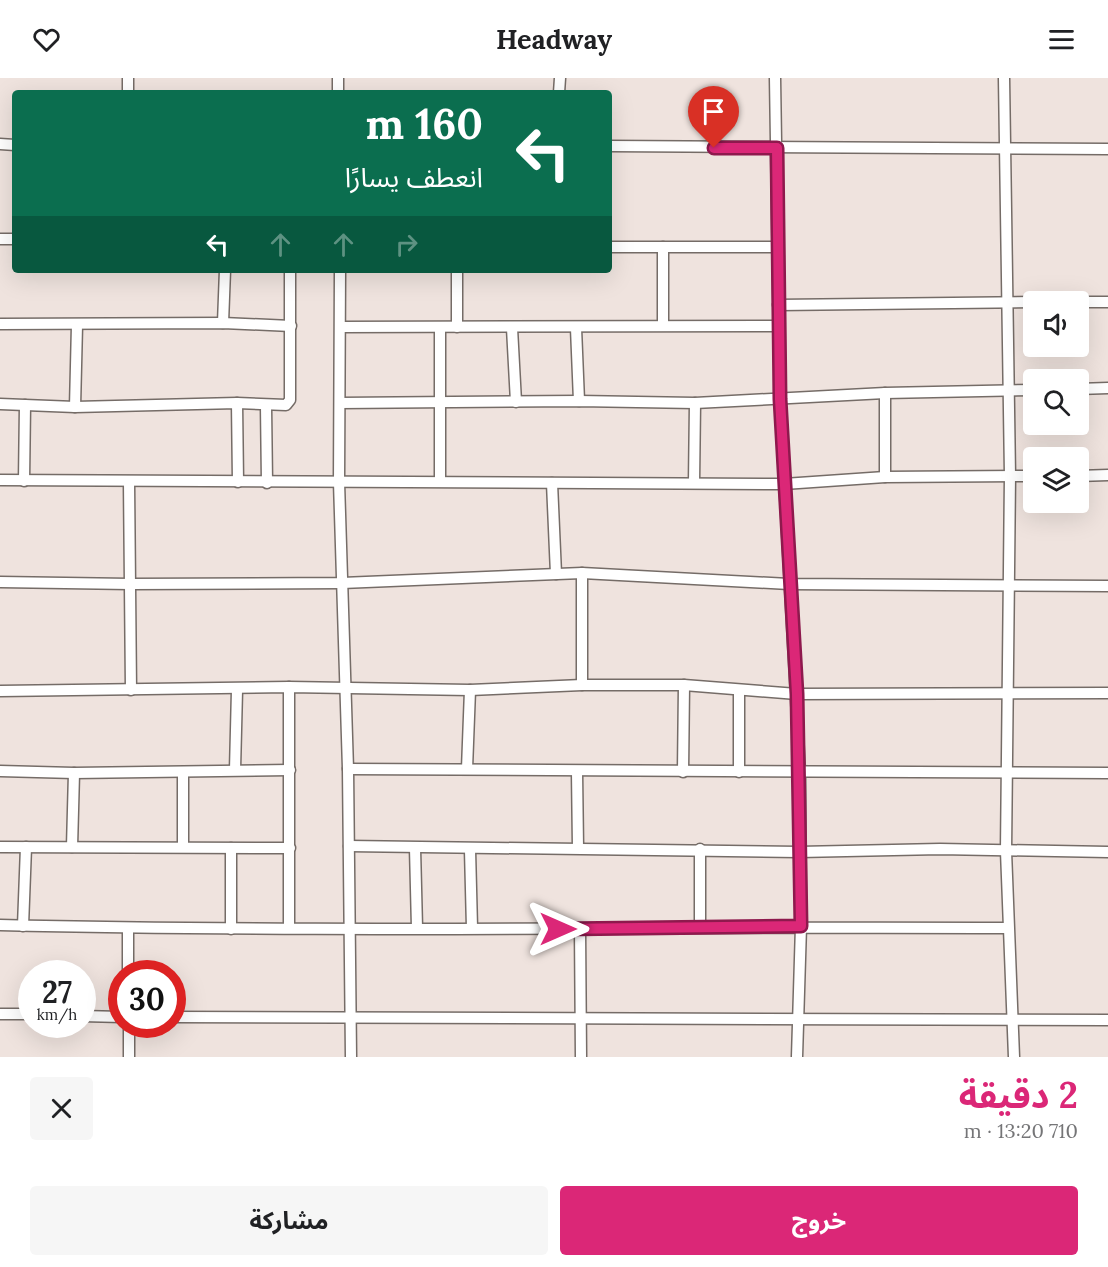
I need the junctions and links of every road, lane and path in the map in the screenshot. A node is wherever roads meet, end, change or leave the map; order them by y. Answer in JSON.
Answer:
{"nodes":[{"id":1,"x":775,"y":78,"type":"edge"},
{"id":2,"x":1004,"y":78,"type":"edge"},
{"id":3,"x":612,"y":147,"type":"edge"},
{"id":4,"x":777,"y":148,"type":"junction"},
{"id":5,"x":1004,"y":149,"type":"junction"},
{"id":6,"x":1108,"y":149,"type":"edge"},
{"id":7,"x":663,"y":247,"type":"junction"},
{"id":8,"x":776,"y":247,"type":"junction"},
{"id":9,"x":612,"y":248,"type":"edge"},
{"id":10,"x":225,"y":273,"type":"edge"},
{"id":11,"x":290,"y":273,"type":"edge"},
{"id":12,"x":340,"y":273,"type":"edge"},
{"id":13,"x":457,"y":273,"type":"edge"},
{"id":14,"x":1008,"y":302,"type":"junction"},
{"id":15,"x":1023,"y":302,"type":"edge"},
{"id":16,"x":1089,"y":302,"type":"edge"},
{"id":17,"x":1108,"y":302,"type":"edge"},
{"id":18,"x":778,"y":305,"type":"junction"},
{"id":19,"x":223,"y":323,"type":"junction"},
{"id":20,"x":0,"y":324,"type":"edge"},
{"id":21,"x":77,"y":325,"type":"junction"},
{"id":22,"x":663,"y":325,"type":"junction"},
{"id":23,"x":291,"y":326,"type":"junction"},
{"id":24,"x":779,"y":326,"type":"junction"},
{"id":25,"x":341,"y":327,"type":"junction"},
{"id":26,"x":457,"y":327,"type":"junction"},
{"id":27,"x":441,"y":328,"type":"junction"},
{"id":28,"x":512,"y":328,"type":"junction"},
{"id":29,"x":576,"y":328,"type":"junction"},
{"id":30,"x":1108,"y":388,"type":"edge"},
{"id":31,"x":1089,"y":389,"type":"edge"},
{"id":32,"x":1008,"y":390,"type":"junction"},
{"id":33,"x":1023,"y":390,"type":"edge"},
{"id":34,"x":885,"y":393,"type":"junction"},
{"id":35,"x":780,"y":399,"type":"junction"},
{"id":36,"x":579,"y":401,"type":"junction"},
{"id":37,"x":516,"y":402,"type":"junction"},
{"id":38,"x":340,"y":403,"type":"junction"},
{"id":39,"x":440,"y":403,"type":"junction"},
{"id":40,"x":695,"y":403,"type":"junction"},
{"id":41,"x":0,"y":404,"type":"edge"},
{"id":42,"x":237,"y":404,"type":"junction"},
{"id":43,"x":25,"y":405,"type":"junction"},
{"id":44,"x":266,"y":406,"type":"junction"},
{"id":45,"x":75,"y":407,"type":"junction"},
{"id":46,"x":1108,"y":475,"type":"edge"},
{"id":47,"x":1010,"y":476,"type":"junction"},
{"id":48,"x":1023,"y":476,"type":"edge"},
{"id":49,"x":1089,"y":476,"type":"edge"},
{"id":50,"x":885,"y":477,"type":"junction"},
{"id":51,"x":0,"y":480,"type":"edge"},
{"id":52,"x":24,"y":480,"type":"junction"},
{"id":53,"x":440,"y":481,"type":"junction"},
{"id":54,"x":129,"y":482,"type":"junction"},
{"id":55,"x":238,"y":482,"type":"junction"},
{"id":56,"x":339,"y":482,"type":"junction"},
{"id":57,"x":267,"y":483,"type":"junction"},
{"id":58,"x":552,"y":483,"type":"junction"},
{"id":59,"x":694,"y":483,"type":"junction"},
{"id":60,"x":784,"y":484,"type":"junction"},
{"id":61,"x":582,"y":573,"type":"junction"},
{"id":62,"x":556,"y":574,"type":"junction"},
{"id":63,"x":0,"y":582,"type":"edge"},
{"id":64,"x":342,"y":583,"type":"junction"},
{"id":65,"x":789,"y":584,"type":"junction"},
{"id":66,"x":130,"y":585,"type":"junction"},
{"id":67,"x":1108,"y":586,"type":"edge"},
{"id":68,"x":1009,"y":587,"type":"junction"},
{"id":69,"x":582,"y":685,"type":"junction"},
{"id":70,"x":684,"y":685,"type":"junction"},
{"id":71,"x":289,"y":687,"type":"junction"},
{"id":72,"x":346,"y":688,"type":"junction"},
{"id":73,"x":131,"y":690,"type":"junction"},
{"id":74,"x":237,"y":690,"type":"junction"},
{"id":75,"x":470,"y":690,"type":"junction"},
{"id":76,"x":739,"y":690,"type":"junction"},
{"id":77,"x":0,"y":691,"type":"edge"},
{"id":78,"x":1108,"y":693,"type":"edge"},
{"id":79,"x":797,"y":694,"type":"junction"},
{"id":80,"x":1006,"y":694,"type":"junction"},
{"id":81,"x":348,"y":769,"type":"junction"},
{"id":82,"x":467,"y":769,"type":"junction"},
{"id":83,"x":236,"y":770,"type":"junction"},
{"id":84,"x":290,"y":770,"type":"junction"},
{"id":85,"x":0,"y":771,"type":"edge"},
{"id":86,"x":183,"y":772,"type":"junction"},
{"id":87,"x":577,"y":772,"type":"junction"},
{"id":88,"x":683,"y":772,"type":"junction"},
{"id":89,"x":739,"y":772,"type":"junction"},
{"id":90,"x":800,"y":772,"type":"junction"},
{"id":91,"x":1006,"y":772,"type":"junction"},
{"id":92,"x":74,"y":773,"type":"junction"},
{"id":93,"x":1108,"y":773,"type":"edge"},
{"id":94,"x":349,"y":846,"type":"junction"},
{"id":95,"x":0,"y":847,"type":"edge"},
{"id":96,"x":26,"y":847,"type":"junction"},
{"id":97,"x":72,"y":847,"type":"junction"},
{"id":98,"x":183,"y":848,"type":"junction"},
{"id":99,"x":231,"y":848,"type":"junction"},
{"id":100,"x":290,"y":848,"type":"junction"},
{"id":101,"x":415,"y":848,"type":"junction"},
{"id":102,"x":578,"y":848,"type":"junction"},
{"id":103,"x":700,"y":849,"type":"junction"},
{"id":104,"x":470,"y":850,"type":"junction"},
{"id":105,"x":1006,"y":851,"type":"junction"},
{"id":106,"x":800,"y":852,"type":"junction"},
{"id":107,"x":1108,"y":852,"type":"edge"},
{"id":108,"x":0,"y":925,"type":"edge"},
{"id":109,"x":23,"y":926,"type":"junction"},
{"id":110,"x":801,"y":926,"type":"junction"},
{"id":111,"x":350,"y":927,"type":"junction"},
{"id":112,"x":700,"y":927,"type":"junction"},
{"id":113,"x":289,"y":928,"type":"junction"},
{"id":114,"x":417,"y":928,"type":"junction"},
{"id":115,"x":471,"y":928,"type":"junction"},
{"id":116,"x":1008,"y":928,"type":"junction"},
{"id":117,"x":128,"y":929,"type":"junction"},
{"id":118,"x":231,"y":929,"type":"junction"},
{"id":119,"x":580,"y":929,"type":"junction"},
{"id":120,"x":128,"y":960,"type":"edge"},
{"id":121,"x":0,"y":1014,"type":"edge"},
{"id":122,"x":18,"y":1014,"type":"edge"},
{"id":123,"x":186,"y":1017,"type":"edge"},
{"id":124,"x":351,"y":1017,"type":"junction"},
{"id":125,"x":579,"y":1018,"type":"junction"},
{"id":126,"x":797,"y":1018,"type":"junction"},
{"id":127,"x":1011,"y":1020,"type":"junction"},
{"id":128,"x":1108,"y":1020,"type":"edge"},
{"id":129,"x":129,"y":1038,"type":"edge"},
{"id":130,"x":129,"y":1057,"type":"edge"},
{"id":131,"x":351,"y":1057,"type":"edge"},
{"id":132,"x":581,"y":1057,"type":"edge"},
{"id":133,"x":797,"y":1057,"type":"edge"},
{"id":134,"x":1014,"y":1057,"type":"edge"}],
"edges":[{"from":1,"to":4,"type":"street"},
{"from":2,"to":5,"type":"street"},
{"from":3,"to":4,"type":"street"},
{"from":4,"to":5,"type":"street"},
{"from":4,"to":8,"type":"street"},
{"from":5,"to":6,"type":"street"},
{"from":5,"to":14,"type":"street"},
{"from":7,"to":8,"type":"street"},
{"from":7,"to":9,"type":"street"},
{"from":7,"to":22,"type":"street"},
{"from":8,"to":18,"type":"street"},
{"from":10,"to":19,"type":"street"},
{"from":11,"to":23,"type":"street"},
{"from":12,"to":25,"type":"street"},
{"from":13,"to":26,"type":"street"},
{"from":14,"to":15,"type":"street"},
{"from":14,"to":18,"type":"street"},
{"from":14,"to":32,"type":"street"},
{"from":16,"to":17,"type":"street"},
{"from":18,"to":24,"type":"street"},
{"from":19,"to":21,"type":"street"},
{"from":19,"to":23,"type":"street"},
{"from":20,"to":21,"type":"street"},
{"from":21,"to":45,"type":"street"},
{"from":22,"to":24,"type":"street"},
{"from":22,"to":29,"type":"street"},
{"from":23,"to":44,"type":"street"},
{"from":24,"to":35,"type":"street"},
{"from":25,"to":27,"type":"street"},
{"from":25,"to":38,"type":"street"},
{"from":26,"to":27,"type":"street"},
{"from":26,"to":28,"type":"street"},
{"from":27,"to":39,"type":"street"},
{"from":28,"to":29,"type":"street"},
{"from":28,"to":37,"type":"street"},
{"from":29,"to":36,"type":"street"},
{"from":30,"to":31,"type":"street"},
{"from":32,"to":33,"type":"street"},
{"from":32,"to":34,"type":"street"},
{"from":32,"to":47,"type":"street"},
{"from":34,"to":35,"type":"street"},
{"from":34,"to":50,"type":"street"},
{"from":35,"to":40,"type":"street"},
{"from":35,"to":60,"type":"street"},
{"from":36,"to":37,"type":"street"},
{"from":36,"to":40,"type":"street"},
{"from":37,"to":39,"type":"street"},
{"from":38,"to":39,"type":"street"},
{"from":38,"to":56,"type":"street"},
{"from":39,"to":53,"type":"street"},
{"from":40,"to":59,"type":"street"},
{"from":41,"to":43,"type":"street"},
{"from":42,"to":44,"type":"street"},
{"from":42,"to":45,"type":"street"},
{"from":42,"to":55,"type":"street"},
{"from":43,"to":45,"type":"street"},
{"from":43,"to":52,"type":"street"},
{"from":44,"to":57,"type":"street"},
{"from":46,"to":49,"type":"street"},
{"from":47,"to":48,"type":"street"},
{"from":47,"to":50,"type":"street"},
{"from":47,"to":68,"type":"street"},
{"from":50,"to":60,"type":"street"},
{"from":51,"to":52,"type":"street"},
{"from":52,"to":54,"type":"street"},
{"from":53,"to":56,"type":"street"},
{"from":53,"to":58,"type":"street"},
{"from":54,"to":55,"type":"street"},
{"from":54,"to":66,"type":"street"},
{"from":55,"to":57,"type":"street"},
{"from":56,"to":57,"type":"street"},
{"from":56,"to":64,"type":"street"},
{"from":58,"to":59,"type":"street"},
{"from":58,"to":62,"type":"street"},
{"from":59,"to":60,"type":"street"},
{"from":60,"to":65,"type":"street"},
{"from":61,"to":62,"type":"street"},
{"from":61,"to":65,"type":"street"},
{"from":61,"to":69,"type":"street"},
{"from":62,"to":64,"type":"street"},
{"from":63,"to":66,"type":"street"},
{"from":64,"to":66,"type":"street"},
{"from":64,"to":72,"type":"street"},
{"from":65,"to":68,"type":"street"},
{"from":65,"to":79,"type":"street"},
{"from":66,"to":73,"type":"street"},
{"from":67,"to":68,"type":"street"},
{"from":68,"to":80,"type":"street"},
{"from":69,"to":70,"type":"street"},
{"from":69,"to":75,"type":"street"},
{"from":70,"to":76,"type":"street"},
{"from":70,"to":88,"type":"street"},
{"from":71,"to":72,"type":"street"},
{"from":71,"to":74,"type":"street"},
{"from":71,"to":84,"type":"street"},
{"from":72,"to":75,"type":"street"},
{"from":72,"to":81,"type":"street"},
{"from":73,"to":74,"type":"street"},
{"from":73,"to":77,"type":"street"},
{"from":74,"to":83,"type":"street"},
{"from":75,"to":82,"type":"street"},
{"from":76,"to":79,"type":"street"},
{"from":76,"to":89,"type":"street"},
{"from":78,"to":80,"type":"street"},
{"from":79,"to":80,"type":"street"},
{"from":79,"to":90,"type":"street"},
{"from":80,"to":91,"type":"street"},
{"from":81,"to":82,"type":"street"},
{"from":81,"to":94,"type":"street"},
{"from":82,"to":87,"type":"street"},
{"from":83,"to":84,"type":"street"},
{"from":83,"to":86,"type":"street"},
{"from":84,"to":100,"type":"street"},
{"from":85,"to":92,"type":"street"},
{"from":86,"to":92,"type":"street"},
{"from":86,"to":98,"type":"street"},
{"from":87,"to":88,"type":"street"},
{"from":87,"to":102,"type":"street"},
{"from":88,"to":89,"type":"street"},
{"from":89,"to":90,"type":"street"},
{"from":90,"to":91,"type":"street"},
{"from":90,"to":106,"type":"street"},
{"from":91,"to":93,"type":"street"},
{"from":91,"to":105,"type":"street"},
{"from":92,"to":97,"type":"street"},
{"from":94,"to":101,"type":"street"},
{"from":94,"to":111,"type":"street"},
{"from":95,"to":96,"type":"street"},
{"from":96,"to":97,"type":"street"},
{"from":96,"to":109,"type":"street"},
{"from":97,"to":98,"type":"street"},
{"from":98,"to":99,"type":"street"},
{"from":99,"to":100,"type":"street"},
{"from":99,"to":118,"type":"street"},
{"from":100,"to":113,"type":"street"},
{"from":101,"to":104,"type":"street"},
{"from":101,"to":114,"type":"street"},
{"from":102,"to":103,"type":"street"},
{"from":102,"to":104,"type":"street"},
{"from":103,"to":106,"type":"street"},
{"from":103,"to":112,"type":"street"},
{"from":104,"to":115,"type":"street"},
{"from":105,"to":106,"type":"street"},
{"from":105,"to":107,"type":"street"},
{"from":105,"to":116,"type":"street"},
{"from":106,"to":110,"type":"street"},
{"from":108,"to":109,"type":"street"},
{"from":109,"to":117,"type":"street"},
{"from":110,"to":112,"type":"street"},
{"from":110,"to":116,"type":"street"},
{"from":110,"to":126,"type":"street"},
{"from":111,"to":113,"type":"street"},
{"from":111,"to":114,"type":"street"},
{"from":111,"to":124,"type":"street"},
{"from":112,"to":119,"type":"street"},
{"from":113,"to":118,"type":"street"},
{"from":114,"to":115,"type":"street"},
{"from":115,"to":119,"type":"street"},
{"from":116,"to":127,"type":"street"},
{"from":117,"to":118,"type":"street"},
{"from":117,"to":120,"type":"street"},
{"from":119,"to":125,"type":"street"},
{"from":121,"to":122,"type":"street"},
{"from":123,"to":124,"type":"street"},
{"from":124,"to":125,"type":"street"},
{"from":124,"to":131,"type":"street"},
{"from":125,"to":126,"type":"street"},
{"from":125,"to":132,"type":"street"},
{"from":126,"to":127,"type":"street"},
{"from":126,"to":133,"type":"street"},
{"from":127,"to":128,"type":"street"},
{"from":127,"to":134,"type":"street"},
{"from":129,"to":130,"type":"street"}]}
